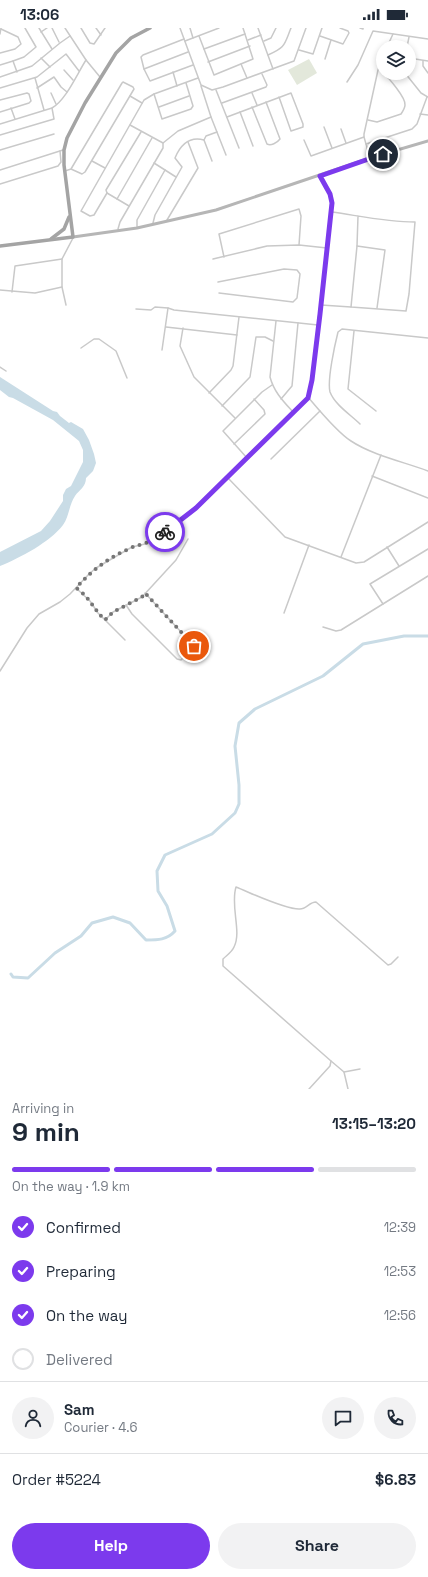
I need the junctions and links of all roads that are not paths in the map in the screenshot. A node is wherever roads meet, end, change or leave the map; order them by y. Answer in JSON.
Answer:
{"nodes":[{"id":1,"x":25,"y":28,"type":"edge"},
{"id":2,"x":39,"y":28,"type":"edge"},
{"id":3,"x":48,"y":28,"type":"edge"},
{"id":4,"x":52,"y":28,"type":"edge"},
{"id":5,"x":65,"y":28,"type":"edge"},
{"id":6,"x":81,"y":28,"type":"edge"},
{"id":7,"x":96,"y":28,"type":"edge"},
{"id":8,"x":105,"y":28,"type":"edge"},
{"id":9,"x":150,"y":28,"type":"edge"},
{"id":10,"x":180,"y":28,"type":"edge"},
{"id":11,"x":190,"y":28,"type":"edge"},
{"id":12,"x":219,"y":28,"type":"edge"},
{"id":13,"x":243,"y":28,"type":"edge"},
{"id":14,"x":258,"y":28,"type":"edge"},
{"id":15,"x":276,"y":28,"type":"edge"},
{"id":16,"x":290,"y":28,"type":"edge"},
{"id":17,"x":306,"y":28,"type":"edge"},
{"id":18,"x":322,"y":28,"type":"edge"},
{"id":19,"x":340,"y":28,"type":"edge"},
{"id":20,"x":360,"y":28,"type":"edge"},
{"id":21,"x":363,"y":28,"type":"edge"},
{"id":22,"x":1,"y":29,"type":"edge"},
{"id":23,"x":41,"y":32,"type":"junction"},
{"id":24,"x":0,"y":34,"type":"edge"},
{"id":25,"x":245,"y":34,"type":"junction"},
{"id":26,"x":393,"y":34,"type":"junction"},
{"id":27,"x":101,"y":35,"type":"junction"},
{"id":28,"x":261,"y":35,"type":"junction"},
{"id":29,"x":70,"y":36,"type":"junction"},
{"id":30,"x":199,"y":36,"type":"junction"},
{"id":31,"x":320,"y":36,"type":"junction"},
{"id":32,"x":409,"y":36,"type":"junction"},
{"id":33,"x":193,"y":38,"type":"junction"},
{"id":34,"x":428,"y":39,"type":"edge"},
{"id":35,"x":184,"y":40,"type":"junction"},
{"id":36,"x":248,"y":40,"type":"junction"},
{"id":37,"x":331,"y":40,"type":"junction"},
{"id":38,"x":390,"y":40,"type":"edge"},
{"id":39,"x":409,"y":40,"type":"edge"},
{"id":40,"x":264,"y":41,"type":"junction"},
{"id":41,"x":60,"y":43,"type":"junction"},
{"id":42,"x":250,"y":46,"type":"junction"},
{"id":43,"x":52,"y":49,"type":"junction"},
{"id":44,"x":204,"y":49,"type":"junction"},
{"id":45,"x":299,"y":50,"type":"junction"},
{"id":46,"x":188,"y":52,"type":"junction"},
{"id":47,"x":0,"y":53,"type":"edge"},
{"id":48,"x":268,"y":55,"type":"junction"},
{"id":49,"x":42,"y":58,"type":"junction"},
{"id":50,"x":325,"y":59,"type":"dead end"},
{"id":51,"x":416,"y":59,"type":"edge"},
{"id":52,"x":86,"y":60,"type":"junction"},
{"id":53,"x":424,"y":60,"type":"junction"},
{"id":54,"x":13,"y":61,"type":"junction"},
{"id":55,"x":428,"y":61,"type":"edge"},
{"id":56,"x":208,"y":62,"type":"junction"},
{"id":57,"x":241,"y":64,"type":"junction"},
{"id":58,"x":0,"y":65,"type":"edge"},
{"id":59,"x":193,"y":65,"type":"junction"},
{"id":60,"x":50,"y":67,"type":"junction"},
{"id":61,"x":144,"y":69,"type":"junction"},
{"id":62,"x":273,"y":69,"type":"junction"},
{"id":63,"x":64,"y":70,"type":"dead end"},
{"id":64,"x":79,"y":71,"type":"junction"},
{"id":65,"x":17,"y":72,"type":"junction"},
{"id":66,"x":173,"y":72,"type":"junction"},
{"id":67,"x":261,"y":73,"type":"junction"},
{"id":68,"x":428,"y":73,"type":"edge"},
{"id":69,"x":0,"y":77,"type":"edge"},
{"id":70,"x":100,"y":77,"type":"junction"},
{"id":71,"x":35,"y":78,"type":"junction"},
{"id":72,"x":198,"y":78,"type":"junction"},
{"id":73,"x":246,"y":78,"type":"junction"},
{"id":74,"x":376,"y":79,"type":"edge"},
{"id":75,"x":73,"y":80,"type":"junction"},
{"id":76,"x":389,"y":80,"type":"edge"},
{"id":77,"x":411,"y":80,"type":"edge"},
{"id":78,"x":347,"y":82,"type":"dead end"},
{"id":79,"x":186,"y":83,"type":"junction"},
{"id":80,"x":201,"y":85,"type":"junction"},
{"id":81,"x":177,"y":86,"type":"junction"},
{"id":82,"x":0,"y":88,"type":"edge"},
{"id":83,"x":37,"y":88,"type":"junction"},
{"id":84,"x":216,"y":89,"type":"junction"},
{"id":85,"x":67,"y":92,"type":"junction"},
{"id":86,"x":252,"y":92,"type":"junction"},
{"id":87,"x":51,"y":93,"type":"dead end"},
{"id":88,"x":154,"y":94,"type":"junction"},
{"id":89,"x":130,"y":96,"type":"junction"},
{"id":90,"x":190,"y":96,"type":"junction"},
{"id":91,"x":428,"y":97,"type":"edge"},
{"id":92,"x":279,"y":98,"type":"junction"},
{"id":93,"x":0,"y":100,"type":"edge"},
{"id":94,"x":266,"y":102,"type":"junction"},
{"id":95,"x":142,"y":103,"type":"junction"},
{"id":96,"x":222,"y":103,"type":"junction"},
{"id":97,"x":57,"y":105,"type":"junction"},
{"id":98,"x":257,"y":105,"type":"junction"},
{"id":99,"x":159,"y":107,"type":"junction"},
{"id":100,"x":252,"y":107,"type":"junction"},
{"id":101,"x":11,"y":108,"type":"junction"},
{"id":102,"x":52,"y":108,"type":"junction"},
{"id":103,"x":44,"y":110,"type":"junction"},
{"id":104,"x":0,"y":112,"type":"edge"},
{"id":105,"x":240,"y":112,"type":"junction"},
{"id":106,"x":420,"y":114,"type":"junction"},
{"id":107,"x":428,"y":115,"type":"edge"},
{"id":108,"x":211,"y":117,"type":"junction"},
{"id":109,"x":227,"y":117,"type":"junction"},
{"id":110,"x":15,"y":119,"type":"junction"},
{"id":111,"x":367,"y":120,"type":"junction"},
{"id":112,"x":0,"y":124,"type":"edge"},
{"id":113,"x":129,"y":125,"type":"junction"},
{"id":114,"x":324,"y":127,"type":"dead end"},
{"id":115,"x":341,"y":129,"type":"dead end"},
{"id":116,"x":141,"y":132,"type":"junction"},
{"id":117,"x":217,"y":132,"type":"junction"},
{"id":118,"x":54,"y":134,"type":"dead end"},
{"id":119,"x":0,"y":135,"type":"edge"},
{"id":120,"x":364,"y":137,"type":"junction"},
{"id":121,"x":152,"y":138,"type":"junction"},
{"id":122,"x":204,"y":140,"type":"junction"},
{"id":123,"x":304,"y":140,"type":"dead end"},
{"id":124,"x":428,"y":140,"type":"edge"},
{"id":125,"x":188,"y":142,"type":"junction"},
{"id":126,"x":163,"y":143,"type":"junction"},
{"id":127,"x":346,"y":143,"type":"junction"},
{"id":128,"x":366,"y":144,"type":"junction"},
{"id":129,"x":253,"y":146,"type":"dead end"},
{"id":130,"x":239,"y":148,"type":"dead end"},
{"id":131,"x":332,"y":148,"type":"junction"},
{"id":132,"x":0,"y":150,"type":"edge"},
{"id":133,"x":62,"y":150,"type":"junction"},
{"id":134,"x":226,"y":155,"type":"dead end"},
{"id":135,"x":370,"y":158,"type":"junction"},
{"id":136,"x":92,"y":161,"type":"junction"},
{"id":137,"x":212,"y":161,"type":"dead end"},
{"id":138,"x":154,"y":163,"type":"junction"},
{"id":139,"x":105,"y":168,"type":"junction"},
{"id":140,"x":72,"y":169,"type":"junction"},
{"id":141,"x":0,"y":170,"type":"edge"},
{"id":142,"x":164,"y":170,"type":"junction"},
{"id":143,"x":65,"y":171,"type":"junction"},
{"id":144,"x":320,"y":176,"type":"junction"},
{"id":145,"x":176,"y":177,"type":"junction"},
{"id":146,"x":0,"y":184,"type":"edge"},
{"id":147,"x":107,"y":193,"type":"junction"},
{"id":148,"x":117,"y":199,"type":"junction"},
{"id":149,"x":129,"y":206,"type":"junction"},
{"id":150,"x":331,"y":212,"type":"junction"},
{"id":151,"x":70,"y":214,"type":"junction"},
{"id":152,"x":358,"y":216,"type":"junction"},
{"id":153,"x":167,"y":222,"type":"junction"},
{"id":154,"x":153,"y":225,"type":"junction"},
{"id":155,"x":137,"y":228,"type":"junction"},
{"id":156,"x":118,"y":231,"type":"junction"},
{"id":157,"x":73,"y":237,"type":"junction"},
{"id":158,"x":49,"y":241,"type":"junction"},
{"id":159,"x":299,"y":245,"type":"junction"},
{"id":160,"x":0,"y":246,"type":"edge"},
{"id":161,"x":357,"y":246,"type":"junction"},
{"id":162,"x":328,"y":248,"type":"junction"},
{"id":163,"x":224,"y":257,"type":"junction"},
{"id":164,"x":62,"y":259,"type":"junction"},
{"id":165,"x":213,"y":259,"type":"dead end"},
{"id":166,"x":218,"y":282,"type":"dead end"},
{"id":167,"x":62,"y":287,"type":"junction"},
{"id":168,"x":0,"y":290,"type":"edge"},
{"id":169,"x":12,"y":292,"type":"junction"},
{"id":170,"x":219,"y":293,"type":"dead end"},
{"id":171,"x":66,"y":305,"type":"dead end"},
{"id":172,"x":321,"y":305,"type":"junction"},
{"id":173,"x":351,"y":307,"type":"junction"},
{"id":174,"x":168,"y":308,"type":"junction"},
{"id":175,"x":377,"y":308,"type":"junction"},
{"id":176,"x":136,"y":309,"type":"dead end"},
{"id":177,"x":239,"y":316,"type":"junction"},
{"id":178,"x":276,"y":321,"type":"junction"},
{"id":179,"x":298,"y":323,"type":"junction"},
{"id":180,"x":166,"y":326,"type":"junction"},
{"id":181,"x":318,"y":326,"type":"junction"},
{"id":182,"x":183,"y":328,"type":"junction"},
{"id":183,"x":354,"y":331,"type":"junction"},
{"id":184,"x":237,"y":335,"type":"junction"},
{"id":185,"x":428,"y":338,"type":"edge"},
{"id":186,"x":273,"y":341,"type":"junction"},
{"id":187,"x":81,"y":348,"type":"dead end"},
{"id":188,"x":162,"y":350,"type":"dead end"},
{"id":189,"x":0,"y":367,"type":"edge"},
{"id":190,"x":6,"y":371,"type":"dead end"},
{"id":191,"x":127,"y":378,"type":"dead end"},
{"id":192,"x":272,"y":385,"type":"junction"},
{"id":193,"x":209,"y":393,"type":"junction"},
{"id":194,"x":308,"y":397,"type":"junction"},
{"id":195,"x":254,"y":399,"type":"junction"},
{"id":196,"x":280,"y":399,"type":"junction"},
{"id":197,"x":222,"y":406,"type":"junction"},
{"id":198,"x":320,"y":411,"type":"junction"},
{"id":199,"x":376,"y":411,"type":"dead end"},
{"id":200,"x":293,"y":412,"type":"junction"},
{"id":201,"x":235,"y":418,"type":"junction"},
{"id":202,"x":360,"y":424,"type":"dead end"},
{"id":203,"x":234,"y":444,"type":"junction"},
{"id":204,"x":381,"y":454,"type":"junction"},
{"id":205,"x":247,"y":458,"type":"junction"},
{"id":206,"x":271,"y":459,"type":"dead end"},
{"id":207,"x":428,"y":471,"type":"edge"},
{"id":208,"x":372,"y":476,"type":"junction"},
{"id":209,"x":227,"y":478,"type":"junction"},
{"id":210,"x":428,"y":498,"type":"edge"},
{"id":211,"x":428,"y":522,"type":"edge"},
{"id":212,"x":188,"y":539,"type":"dead end"},
{"id":213,"x":309,"y":545,"type":"junction"},
{"id":214,"x":387,"y":547,"type":"junction"},
{"id":215,"x":428,"y":549,"type":"edge"},
{"id":216,"x":341,"y":557,"type":"junction"},
{"id":217,"x":399,"y":566,"type":"junction"},
{"id":218,"x":428,"y":576,"type":"edge"},
{"id":219,"x":76,"y":588,"type":"junction"},
{"id":220,"x":145,"y":593,"type":"junction"},
{"id":221,"x":383,"y":604,"type":"junction"},
{"id":222,"x":126,"y":605,"type":"junction"},
{"id":223,"x":284,"y":613,"type":"dead end"},
{"id":224,"x":105,"y":620,"type":"junction"},
{"id":225,"x":323,"y":627,"type":"dead end"},
{"id":226,"x":125,"y":640,"type":"dead end"},
{"id":227,"x":0,"y":671,"type":"edge"},
{"id":228,"x":398,"y":957,"type":"dead end"},
{"id":229,"x":331,"y":1061,"type":"junction"},
{"id":230,"x":360,"y":1069,"type":"dead end"},
{"id":231,"x":344,"y":1072,"type":"junction"},
{"id":232,"x":309,"y":1089,"type":"edge"},
{"id":233,"x":348,"y":1089,"type":"edge"}],
"edges":[{"from":1,"to":54,"type":"street"},
{"from":2,"to":23,"type":"street"},
{"from":3,"to":23,"type":"street"},
{"from":4,"to":41,"type":"street"},
{"from":5,"to":29,"type":"street"},
{"from":6,"to":27,"type":"street"},
{"from":7,"to":27,"type":"street"},
{"from":8,"to":27,"type":"street"},
{"from":9,"to":70,"type":"main road"},
{"from":10,"to":35,"type":"street"},
{"from":11,"to":33,"type":"street"},
{"from":12,"to":30,"type":"street"},
{"from":13,"to":25,"type":"street"},
{"from":14,"to":28,"type":"street"},
{"from":15,"to":40,"type":"street"},
{"from":16,"to":48,"type":"street"},
{"from":17,"to":45,"type":"street"},
{"from":18,"to":31,"type":"street"},
{"from":19,"to":37,"type":"street"},
{"from":20,"to":21,"type":"street"},
{"from":22,"to":24,"type":"street"},
{"from":22,"to":47,"type":"street"},
{"from":23,"to":43,"type":"street"},
{"from":25,"to":36,"type":"street"},
{"from":25,"to":44,"type":"street"},
{"from":26,"to":32,"type":"street"},
{"from":26,"to":38,"type":"street"},
{"from":26,"to":78,"type":"street"},
{"from":28,"to":36,"type":"street"},
{"from":28,"to":40,"type":"street"},
{"from":29,"to":41,"type":"street"},
{"from":29,"to":52,"type":"street"},
{"from":30,"to":33,"type":"street"},
{"from":30,"to":44,"type":"street"},
{"from":31,"to":37,"type":"street"},
{"from":31,"to":45,"type":"street"},
{"from":32,"to":34,"type":"street"},
{"from":32,"to":39,"type":"street"},
{"from":33,"to":35,"type":"street"},
{"from":35,"to":46,"type":"street"},
{"from":35,"to":61,"type":"street"},
{"from":36,"to":42,"type":"street"},
{"from":37,"to":50,"type":"street"},
{"from":40,"to":48,"type":"street"},
{"from":41,"to":43,"type":"street"},
{"from":42,"to":56,"type":"street"},
{"from":42,"to":57,"type":"street"},
{"from":43,"to":49,"type":"street"},
{"from":44,"to":56,"type":"street"},
{"from":45,"to":62,"type":"street"},
{"from":46,"to":59,"type":"street"},
{"from":46,"to":61,"type":"street"},
{"from":48,"to":62,"type":"street"},
{"from":49,"to":60,"type":"street"},
{"from":49,"to":65,"type":"street"},
{"from":51,"to":53,"type":"street"},
{"from":52,"to":64,"type":"street"},
{"from":52,"to":70,"type":"street"},
{"from":53,"to":55,"type":"street"},
{"from":53,"to":68,"type":"street"},
{"from":54,"to":58,"type":"street"},
{"from":54,"to":65,"type":"street"},
{"from":56,"to":57,"type":"street"},
{"from":57,"to":73,"type":"street"},
{"from":59,"to":66,"type":"street"},
{"from":59,"to":72,"type":"street"},
{"from":60,"to":64,"type":"street"},
{"from":60,"to":71,"type":"street"},
{"from":61,"to":66,"type":"street"},
{"from":62,"to":67,"type":"street"},
{"from":63,"to":75,"type":"street"},
{"from":64,"to":75,"type":"street"},
{"from":65,"to":69,"type":"street"},
{"from":66,"to":81,"type":"street"},
{"from":67,"to":73,"type":"street"},
{"from":67,"to":86,"type":"street"},
{"from":70,"to":133,"type":"main road"},
{"from":71,"to":82,"type":"street"},
{"from":71,"to":83,"type":"street"},
{"from":72,"to":79,"type":"street"},
{"from":72,"to":80,"type":"street"},
{"from":73,"to":84,"type":"street"},
{"from":74,"to":111,"type":"street"},
{"from":75,"to":85,"type":"street"},
{"from":76,"to":111,"type":"street"},
{"from":77,"to":91,"type":"street"},
{"from":79,"to":81,"type":"street"},
{"from":79,"to":90,"type":"street"},
{"from":80,"to":84,"type":"street"},
{"from":80,"to":108,"type":"street"},
{"from":81,"to":88,"type":"street"},
{"from":83,"to":85,"type":"street"},
{"from":83,"to":103,"type":"street"},
{"from":84,"to":96,"type":"street"},
{"from":85,"to":97,"type":"street"},
{"from":86,"to":96,"type":"street"},
{"from":86,"to":98,"type":"street"},
{"from":87,"to":97,"type":"street"},
{"from":88,"to":95,"type":"street"},
{"from":88,"to":99,"type":"street"},
{"from":89,"to":95,"type":"street"},
{"from":89,"to":136,"type":"street"},
{"from":89,"to":140,"type":"street"},
{"from":90,"to":99,"type":"street"},
{"from":90,"to":99,"type":"street"},
{"from":91,"to":106,"type":"street"},
{"from":92,"to":92,"type":"street"},
{"from":92,"to":94,"type":"street"},
{"from":93,"to":101,"type":"street"},
{"from":94,"to":98,"type":"street"},
{"from":94,"to":100,"type":"street"},
{"from":95,"to":113,"type":"street"},
{"from":96,"to":109,"type":"street"},
{"from":97,"to":102,"type":"street"},
{"from":98,"to":100,"type":"street"},
{"from":100,"to":105,"type":"street"},
{"from":101,"to":104,"type":"street"},
{"from":101,"to":110,"type":"street"},
{"from":102,"to":103,"type":"street"},
{"from":102,"to":119,"type":"street"},
{"from":103,"to":110,"type":"street"},
{"from":105,"to":109,"type":"street"},
{"from":105,"to":129,"type":"street"},
{"from":106,"to":107,"type":"street"},
{"from":106,"to":128,"type":"street"},
{"from":108,"to":117,"type":"street"},
{"from":108,"to":126,"type":"street"},
{"from":109,"to":130,"type":"street"},
{"from":110,"to":112,"type":"street"},
{"from":111,"to":120,"type":"street"},
{"from":113,"to":116,"type":"street"},
{"from":113,"to":139,"type":"street"},
{"from":114,"to":131,"type":"street"},
{"from":115,"to":127,"type":"street"},
{"from":116,"to":121,"type":"street"},
{"from":116,"to":147,"type":"street"},
{"from":117,"to":122,"type":"street"},
{"from":117,"to":134,"type":"street"},
{"from":118,"to":132,"type":"street"},
{"from":120,"to":127,"type":"street"},
{"from":120,"to":128,"type":"street"},
{"from":121,"to":126,"type":"street"},
{"from":121,"to":148,"type":"street"},
{"from":122,"to":125,"type":"street"},
{"from":122,"to":137,"type":"street"},
{"from":123,"to":131,"type":"street"},
{"from":124,"to":135,"type":"main road"},
{"from":125,"to":145,"type":"street"},
{"from":125,"to":153,"type":"street"},
{"from":126,"to":138,"type":"street"},
{"from":127,"to":131,"type":"street"},
{"from":128,"to":135,"type":"street"},
{"from":133,"to":141,"type":"street"},
{"from":133,"to":143,"type":"main road"},
{"from":133,"to":146,"type":"street"},
{"from":135,"to":144,"type":"main road"},
{"from":136,"to":139,"type":"street"},
{"from":136,"to":140,"type":"street"},
{"from":138,"to":142,"type":"street"},
{"from":138,"to":149,"type":"street"},
{"from":139,"to":147,"type":"street"},
{"from":140,"to":143,"type":"street"},
{"from":142,"to":145,"type":"street"},
{"from":142,"to":155,"type":"street"},
{"from":143,"to":151,"type":"main road"},
{"from":144,"to":150,"type":"street"},
{"from":144,"to":153,"type":"main road"},
{"from":145,"to":154,"type":"street"},
{"from":147,"to":148,"type":"street"},
{"from":148,"to":149,"type":"street"},
{"from":149,"to":156,"type":"street"},
{"from":150,"to":152,"type":"street"},
{"from":150,"to":162,"type":"street"},
{"from":151,"to":157,"type":"main road"},
{"from":151,"to":158,"type":"main road"},
{"from":152,"to":161,"type":"street"},
{"from":152,"to":175,"type":"street"},
{"from":153,"to":154,"type":"main road"},
{"from":154,"to":155,"type":"main road"},
{"from":155,"to":156,"type":"main road"},
{"from":156,"to":157,"type":"main road"},
{"from":157,"to":158,"type":"main road"},
{"from":157,"to":164,"type":"street"},
{"from":158,"to":160,"type":"main road"},
{"from":159,"to":162,"type":"street"},
{"from":159,"to":163,"type":"street"},
{"from":159,"to":163,"type":"street"},
{"from":161,"to":173,"type":"street"},
{"from":161,"to":175,"type":"street"},
{"from":162,"to":172,"type":"street"},
{"from":163,"to":165,"type":"street"},
{"from":164,"to":167,"type":"street"},
{"from":164,"to":169,"type":"street"},
{"from":166,"to":170,"type":"street"},
{"from":167,"to":169,"type":"street"},
{"from":167,"to":171,"type":"street"},
{"from":168,"to":169,"type":"street"},
{"from":172,"to":173,"type":"street"},
{"from":172,"to":181,"type":"street"},
{"from":173,"to":175,"type":"street"},
{"from":174,"to":176,"type":"street"},
{"from":174,"to":177,"type":"street"},
{"from":174,"to":180,"type":"street"},
{"from":177,"to":178,"type":"street"},
{"from":177,"to":184,"type":"street"},
{"from":178,"to":179,"type":"street"},
{"from":178,"to":186,"type":"street"},
{"from":179,"to":181,"type":"street"},
{"from":179,"to":196,"type":"street"},
{"from":180,"to":182,"type":"street"},
{"from":180,"to":188,"type":"street"},
{"from":181,"to":194,"type":"street"},
{"from":182,"to":184,"type":"street"},
{"from":182,"to":193,"type":"street"},
{"from":183,"to":185,"type":"street"},
{"from":183,"to":199,"type":"street"},
{"from":183,"to":202,"type":"street"},
{"from":184,"to":193,"type":"street"},
{"from":186,"to":192,"type":"street"},
{"from":186,"to":197,"type":"street"},
{"from":187,"to":191,"type":"street"},
{"from":189,"to":190,"type":"street"},
{"from":192,"to":195,"type":"street"},
{"from":192,"to":196,"type":"street"},
{"from":193,"to":197,"type":"street"},
{"from":194,"to":198,"type":"street"},
{"from":194,"to":200,"type":"street"},
{"from":195,"to":201,"type":"street"},
{"from":195,"to":203,"type":"street"},
{"from":196,"to":200,"type":"street"},
{"from":197,"to":201,"type":"street"},
{"from":198,"to":204,"type":"street"},
{"from":198,"to":206,"type":"street"},
{"from":200,"to":205,"type":"street"},
{"from":201,"to":203,"type":"street"},
{"from":203,"to":205,"type":"street"},
{"from":204,"to":207,"type":"street"},
{"from":204,"to":208,"type":"street"},
{"from":205,"to":209,"type":"street"},
{"from":208,"to":210,"type":"street"},
{"from":208,"to":216,"type":"street"},
{"from":209,"to":213,"type":"street"},
{"from":209,"to":219,"type":"street"},
{"from":211,"to":214,"type":"street"},
{"from":212,"to":220,"type":"street"},
{"from":213,"to":216,"type":"street"},
{"from":213,"to":223,"type":"street"},
{"from":214,"to":216,"type":"street"},
{"from":214,"to":217,"type":"street"},
{"from":215,"to":217,"type":"street"},
{"from":217,"to":221,"type":"street"},
{"from":218,"to":221,"type":"street"},
{"from":219,"to":224,"type":"street"},
{"from":219,"to":227,"type":"street"},
{"from":220,"to":222,"type":"street"},
{"from":220,"to":222,"type":"street"},
{"from":221,"to":225,"type":"street"},
{"from":222,"to":224,"type":"street"},
{"from":224,"to":226,"type":"street"},
{"from":228,"to":229,"type":"street"},
{"from":229,"to":231,"type":"street"},
{"from":229,"to":232,"type":"street"},
{"from":230,"to":231,"type":"street"},
{"from":231,"to":233,"type":"street"}]}
